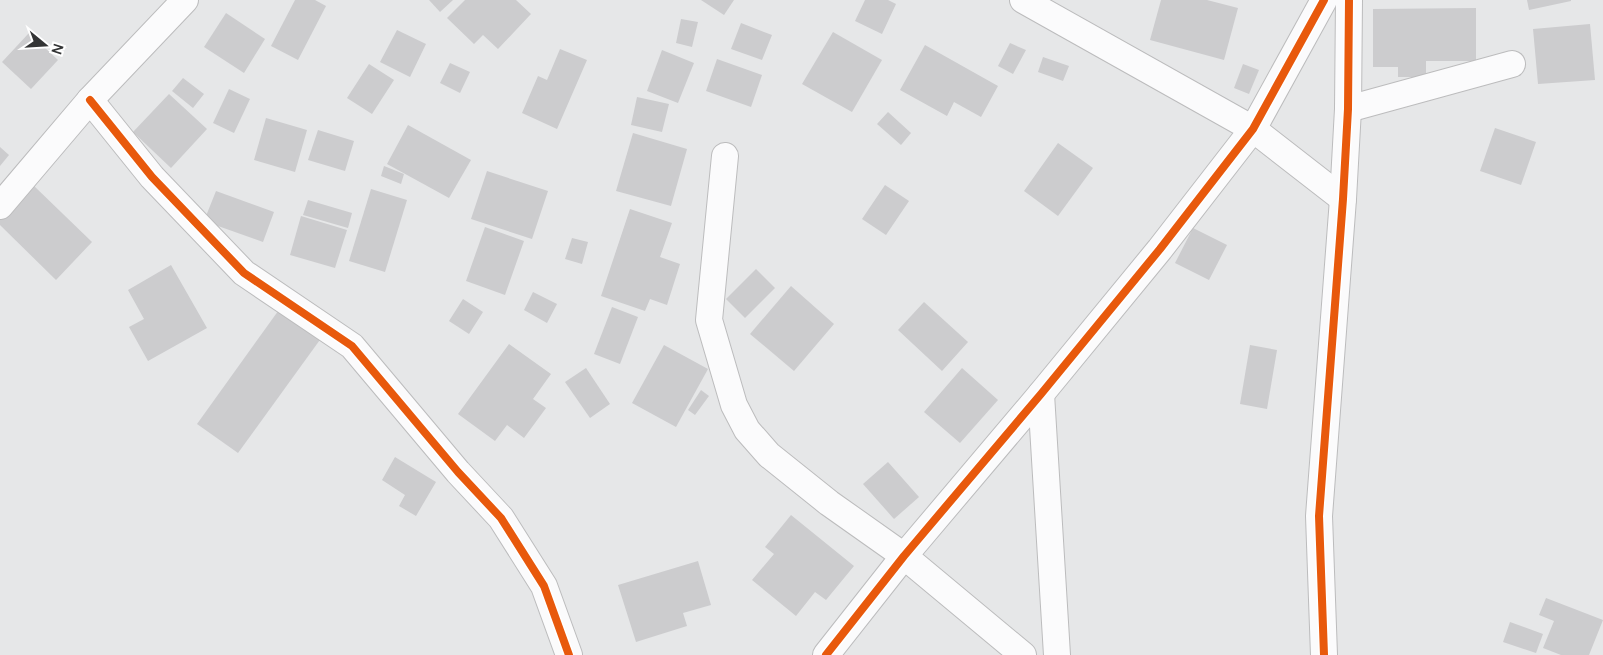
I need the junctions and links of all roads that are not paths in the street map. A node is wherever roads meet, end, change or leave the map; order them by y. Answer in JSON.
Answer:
{"nodes":[{"id":1,"x":184,"y":0,"type":"edge"},
{"id":2,"x":1023,"y":0,"type":"edge"},
{"id":3,"x":1324,"y":0,"type":"edge"},
{"id":4,"x":1349,"y":0,"type":"edge"},
{"id":5,"x":1512,"y":64,"type":"dead end"},
{"id":6,"x":90,"y":100,"type":"junction"},
{"id":7,"x":1348,"y":109,"type":"junction"},
{"id":8,"x":1253,"y":129,"type":"junction"},
{"id":9,"x":724,"y":156,"type":"dead end"},
{"id":10,"x":1343,"y":199,"type":"junction"},
{"id":11,"x":0,"y":206,"type":"edge"},
{"id":12,"x":1041,"y":394,"type":"junction"},
{"id":13,"x":904,"y":556,"type":"junction"},
{"id":14,"x":568,"y":655,"type":"edge"},
{"id":15,"x":826,"y":655,"type":"edge"},
{"id":16,"x":1023,"y":655,"type":"edge"},
{"id":17,"x":1056,"y":655,"type":"edge"},
{"id":18,"x":1324,"y":655,"type":"edge"}],
"edges":[{"from":1,"to":6,"type":"street"},
{"from":2,"to":8,"type":"street"},
{"from":3,"to":8,"type":"street"},
{"from":4,"to":7,"type":"street"},
{"from":5,"to":7,"type":"street"},
{"from":6,"to":11,"type":"street"},
{"from":6,"to":14,"type":"street"},
{"from":7,"to":10,"type":"street"},
{"from":8,"to":10,"type":"street"},
{"from":8,"to":12,"type":"street"},
{"from":9,"to":13,"type":"street"},
{"from":10,"to":18,"type":"street"},
{"from":12,"to":13,"type":"street"},
{"from":12,"to":17,"type":"street"},
{"from":13,"to":15,"type":"street"},
{"from":13,"to":16,"type":"street"}]}
